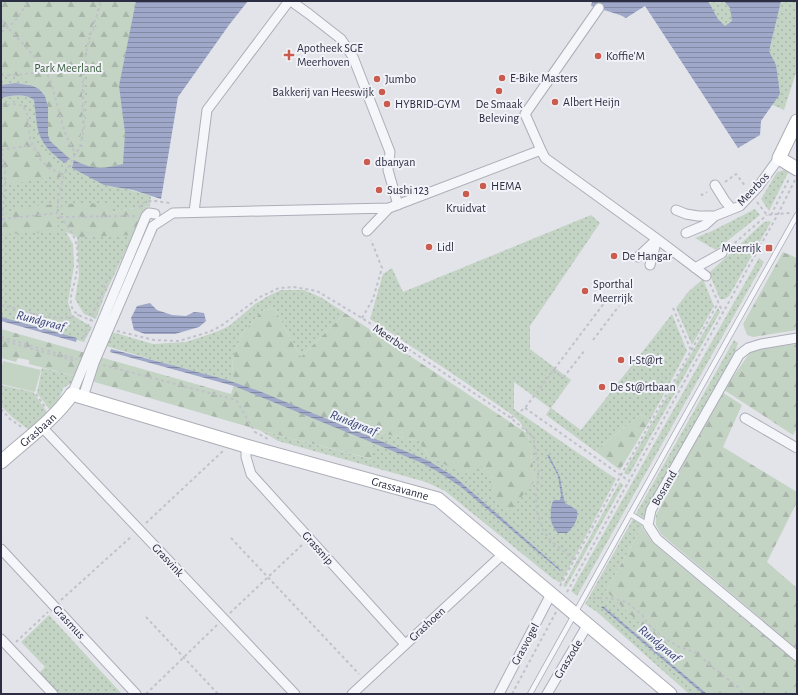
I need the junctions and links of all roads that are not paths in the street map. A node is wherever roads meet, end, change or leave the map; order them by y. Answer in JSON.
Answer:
{"nodes":[{"id":1,"x":290,"y":1,"type":"edge"},
{"id":2,"x":599,"y":8,"type":"dead end"},
{"id":3,"x":797,"y":121,"type":"edge"},
{"id":4,"x":541,"y":150,"type":"junction"},
{"id":5,"x":779,"y":158,"type":"junction"},
{"id":6,"x":796,"y":170,"type":"edge"},
{"id":7,"x":715,"y":185,"type":"dead end"},
{"id":8,"x":393,"y":207,"type":"junction"},
{"id":9,"x":732,"y":209,"type":"junction"},
{"id":10,"x":676,"y":210,"type":"dead end"},
{"id":11,"x":194,"y":212,"type":"junction"},
{"id":12,"x":155,"y":214,"type":"dead end"},
{"id":13,"x":795,"y":214,"type":"edge"},
{"id":14,"x":715,"y":216,"type":"junction"},
{"id":15,"x":367,"y":231,"type":"road end"},
{"id":16,"x":686,"y":233,"type":"dead end"},
{"id":17,"x":657,"y":239,"type":"junction"},
{"id":18,"x":722,"y":253,"type":"road end"},
{"id":19,"x":638,"y":257,"type":"dead end"},
{"id":20,"x":650,"y":265,"type":"dead end"},
{"id":21,"x":695,"y":268,"type":"junction"},
{"id":22,"x":706,"y":276,"type":"road end"},
{"id":23,"x":105,"y":326,"type":"junction"},
{"id":24,"x":797,"y":338,"type":"edge"},
{"id":25,"x":77,"y":396,"type":"junction"},
{"id":26,"x":745,"y":418,"type":"dead end"},
{"id":27,"x":37,"y":430,"type":"junction"},
{"id":28,"x":246,"y":446,"type":"junction"},
{"id":29,"x":797,"y":448,"type":"edge"},
{"id":30,"x":1,"y":462,"type":"edge"},
{"id":31,"x":630,"y":514,"type":"junction"},
{"id":32,"x":648,"y":525,"type":"junction"},
{"id":33,"x":1,"y":549,"type":"edge"},
{"id":34,"x":502,"y":554,"type":"junction"},
{"id":35,"x":555,"y":588,"type":"junction"},
{"id":36,"x":574,"y":614,"type":"junction"},
{"id":37,"x":588,"y":624,"type":"junction"},
{"id":38,"x":1,"y":639,"type":"edge"},
{"id":39,"x":405,"y":644,"type":"junction"},
{"id":40,"x":797,"y":656,"type":"edge"},
{"id":41,"x":53,"y":694,"type":"edge"},
{"id":42,"x":136,"y":694,"type":"edge"},
{"id":43,"x":295,"y":694,"type":"edge"},
{"id":44,"x":352,"y":694,"type":"edge"},
{"id":45,"x":499,"y":694,"type":"edge"},
{"id":46,"x":530,"y":694,"type":"edge"},
{"id":47,"x":547,"y":694,"type":"edge"},
{"id":48,"x":670,"y":694,"type":"edge"}],
"edges":[{"from":1,"to":8,"type":"street"},
{"from":1,"to":11,"type":"street"},
{"from":2,"to":4,"type":"street"},
{"from":3,"to":5,"type":"street"},
{"from":4,"to":8,"type":"street"},
{"from":4,"to":17,"type":"street"},
{"from":5,"to":6,"type":"street"},
{"from":5,"to":9,"type":"street","name":"Meerbos"},
{"from":7,"to":9,"type":"street"},
{"from":8,"to":11,"type":"street"},
{"from":8,"to":15,"type":"street"},
{"from":9,"to":14,"type":"street","name":"Meerbos"},
{"from":10,"to":14,"type":"street","name":"Meerbos"},
{"from":11,"to":23,"type":"street"},
{"from":12,"to":23,"type":"street"},
{"from":13,"to":31,"type":"lane"},
{"from":14,"to":16,"type":"street"},
{"from":17,"to":19,"type":"street"},
{"from":17,"to":20,"type":"street"},
{"from":17,"to":21,"type":"street"},
{"from":18,"to":21,"type":"street"},
{"from":21,"to":22,"type":"street"},
{"from":23,"to":25,"type":"street"},
{"from":24,"to":32,"type":"street","name":"Bosrand"},
{"from":25,"to":27,"type":"street","name":"Grasbaan"},
{"from":25,"to":28,"type":"street","name":"Grassavanne"},
{"from":26,"to":29,"type":"street"},
{"from":27,"to":30,"type":"street","name":"Grasbaan"},
{"from":27,"to":43,"type":"street","name":"Grasvink"},
{"from":28,"to":34,"type":"street","name":"Grassavanne"},
{"from":28,"to":39,"type":"street","name":"Grassnip"},
{"from":31,"to":32,"type":"lane"},
{"from":31,"to":36,"type":"lane"},
{"from":32,"to":40,"type":"street"},
{"from":33,"to":42,"type":"street","name":"Grasmus"},
{"from":34,"to":35,"type":"street","name":"Grassavanne"},
{"from":34,"to":39,"type":"street","name":"Grashoen"},
{"from":35,"to":36,"type":"street","name":"Grassavanne"},
{"from":35,"to":45,"type":"street","name":"Grasvogel"},
{"from":36,"to":37,"type":"street","name":"Grassavanne"},
{"from":36,"to":46,"type":"lane"},
{"from":37,"to":47,"type":"street","name":"Graszode"},
{"from":37,"to":48,"type":"street","name":"Grassavanne"},
{"from":38,"to":41,"type":"street"},
{"from":39,"to":44,"type":"street","name":"Grashoen"}]}
